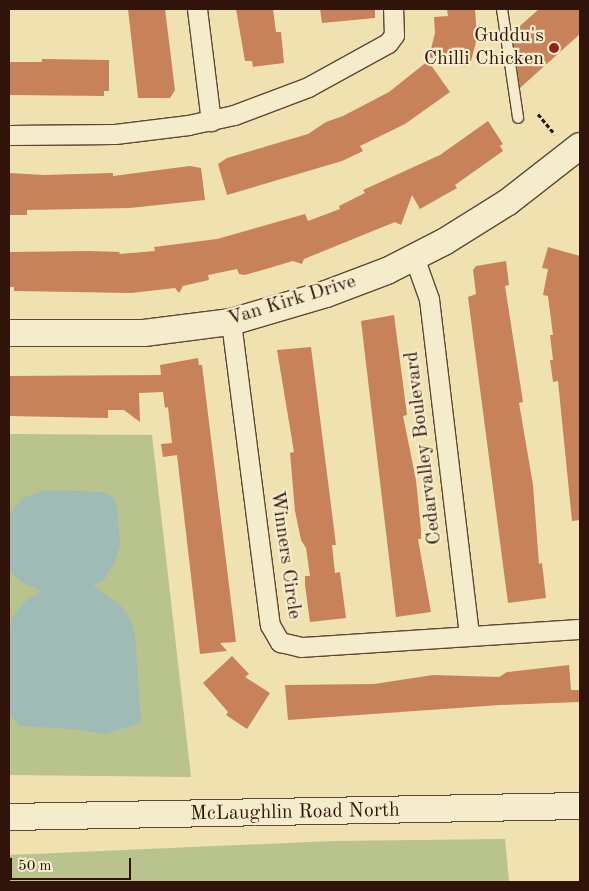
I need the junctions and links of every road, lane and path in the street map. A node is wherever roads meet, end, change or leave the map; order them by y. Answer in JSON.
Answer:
{"nodes":[{"id":1,"x":196,"y":9,"type":"edge"},
{"id":2,"x":393,"y":9,"type":"edge"},
{"id":3,"x":502,"y":9,"type":"edge"},
{"id":4,"x":538,"y":114,"type":"dead end"},
{"id":5,"x":518,"y":118,"type":"dead end"},
{"id":6,"x":211,"y":121,"type":"junction"},
{"id":7,"x":568,"y":134,"type":"edge"},
{"id":8,"x":9,"y":135,"type":"edge"},
{"id":9,"x":580,"y":146,"type":"edge"},
{"id":10,"x":546,"y":172,"type":"junction"},
{"id":11,"x":414,"y":257,"type":"junction"},
{"id":12,"x":231,"y":322,"type":"junction"},
{"id":13,"x":9,"y":334,"type":"edge"},
{"id":14,"x":580,"y":629,"type":"edge"},
{"id":15,"x":470,"y":636,"type":"junction"},
{"id":16,"x":580,"y":806,"type":"edge"},
{"id":17,"x":9,"y":817,"type":"edge"}],
"edges":[{"from":1,"to":6,"type":"street"},
{"from":2,"to":6,"type":"street"},
{"from":3,"to":5,"type":"lane"},
{"from":4,"to":7,"type":"path"},
{"from":6,"to":8,"type":"street"},
{"from":7,"to":10,"type":"street","name":"Van Kirk Drive"},
{"from":9,"to":10,"type":"street","name":"Van Kirk Drive"},
{"from":10,"to":11,"type":"street","name":"Van Kirk Drive"},
{"from":11,"to":12,"type":"street","name":"Van Kirk Drive"},
{"from":11,"to":15,"type":"street","name":"Cedarvalley Boulevard"},
{"from":12,"to":13,"type":"street","name":"Van Kirk Drive"},
{"from":12,"to":15,"type":"street","name":"Winners Circle"},
{"from":14,"to":15,"type":"street","name":"Winners Circle"},
{"from":16,"to":17,"type":"street","name":"McLaughlin Road North"}]}
